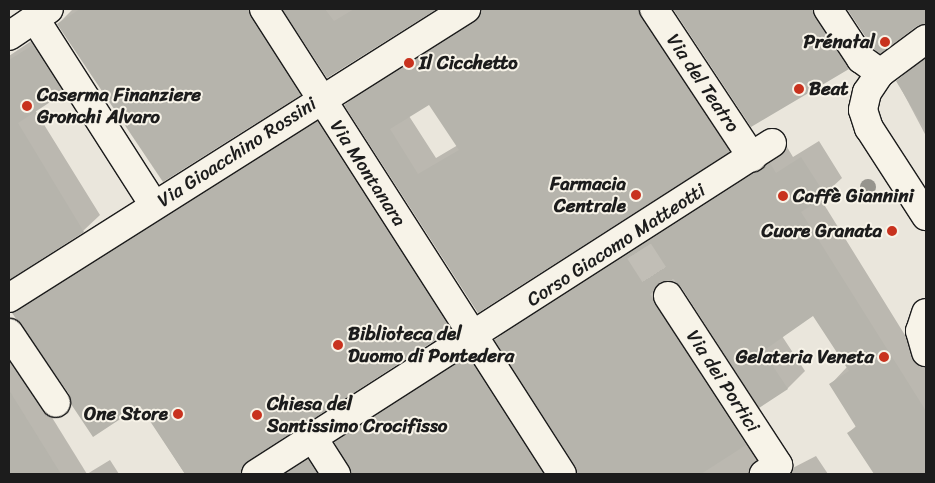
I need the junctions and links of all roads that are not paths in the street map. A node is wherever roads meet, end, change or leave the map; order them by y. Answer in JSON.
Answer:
{"nodes":[{"id":1,"x":264,"y":9,"type":"edge"},
{"id":2,"x":466,"y":9,"type":"edge"},
{"id":3,"x":654,"y":9,"type":"edge"},
{"id":4,"x":828,"y":9,"type":"edge"},
{"id":5,"x":42,"y":14,"type":"edge"},
{"id":6,"x":9,"y":36,"type":"edge"},
{"id":7,"x":926,"y":39,"type":"edge"},
{"id":8,"x":880,"y":73,"type":"junction"},
{"id":9,"x":321,"y":98,"type":"junction"},
{"id":10,"x":762,"y":150,"type":"joint"},
{"id":11,"x":154,"y":205,"type":"junction"},
{"id":12,"x":926,"y":216,"type":"edge"},
{"id":13,"x":668,"y":296,"type":"tunnel mouth"},
{"id":14,"x":9,"y":298,"type":"edge"},
{"id":15,"x":926,"y":316,"type":"edge"},
{"id":16,"x":9,"y":333,"type":"edge"},
{"id":17,"x":473,"y":336,"type":"junction"},
{"id":18,"x":926,"y":352,"type":"edge"},
{"id":19,"x":56,"y":403,"type":"dead end"},
{"id":20,"x":313,"y":438,"type":"junction"},
{"id":21,"x":771,"y":470,"type":"edge"},
{"id":22,"x":256,"y":474,"type":"edge"},
{"id":23,"x":336,"y":474,"type":"edge"},
{"id":24,"x":562,"y":474,"type":"edge"}],
"edges":[{"from":1,"to":9,"type":"street","name":"Via Montanara"},
{"from":2,"to":9,"type":"street","name":"Via Gioacchino Rossini"},
{"from":3,"to":10,"type":"street","name":"Via del Teatro"},
{"from":4,"to":8,"type":"street"},
{"from":5,"to":6,"type":"street"},
{"from":5,"to":11,"type":"street"},
{"from":7,"to":8,"type":"street"},
{"from":8,"to":12,"type":"street"},
{"from":9,"to":11,"type":"street","name":"Via Gioacchino Rossini"},
{"from":9,"to":17,"type":"street","name":"Via Montanara"},
{"from":10,"to":17,"type":"street","name":"Corso Giacomo Matteotti"},
{"from":11,"to":14,"type":"street","name":"Via Gioacchino Rossini"},
{"from":13,"to":21,"type":"street","name":"Via dei Portici"},
{"from":15,"to":18,"type":"street"},
{"from":16,"to":19,"type":"street"},
{"from":17,"to":20,"type":"street","name":"Corso Giacomo Matteotti"},
{"from":17,"to":24,"type":"street","name":"Via Montanara"},
{"from":20,"to":22,"type":"street","name":"Corso Giacomo Matteotti"},
{"from":20,"to":23,"type":"street"}]}
